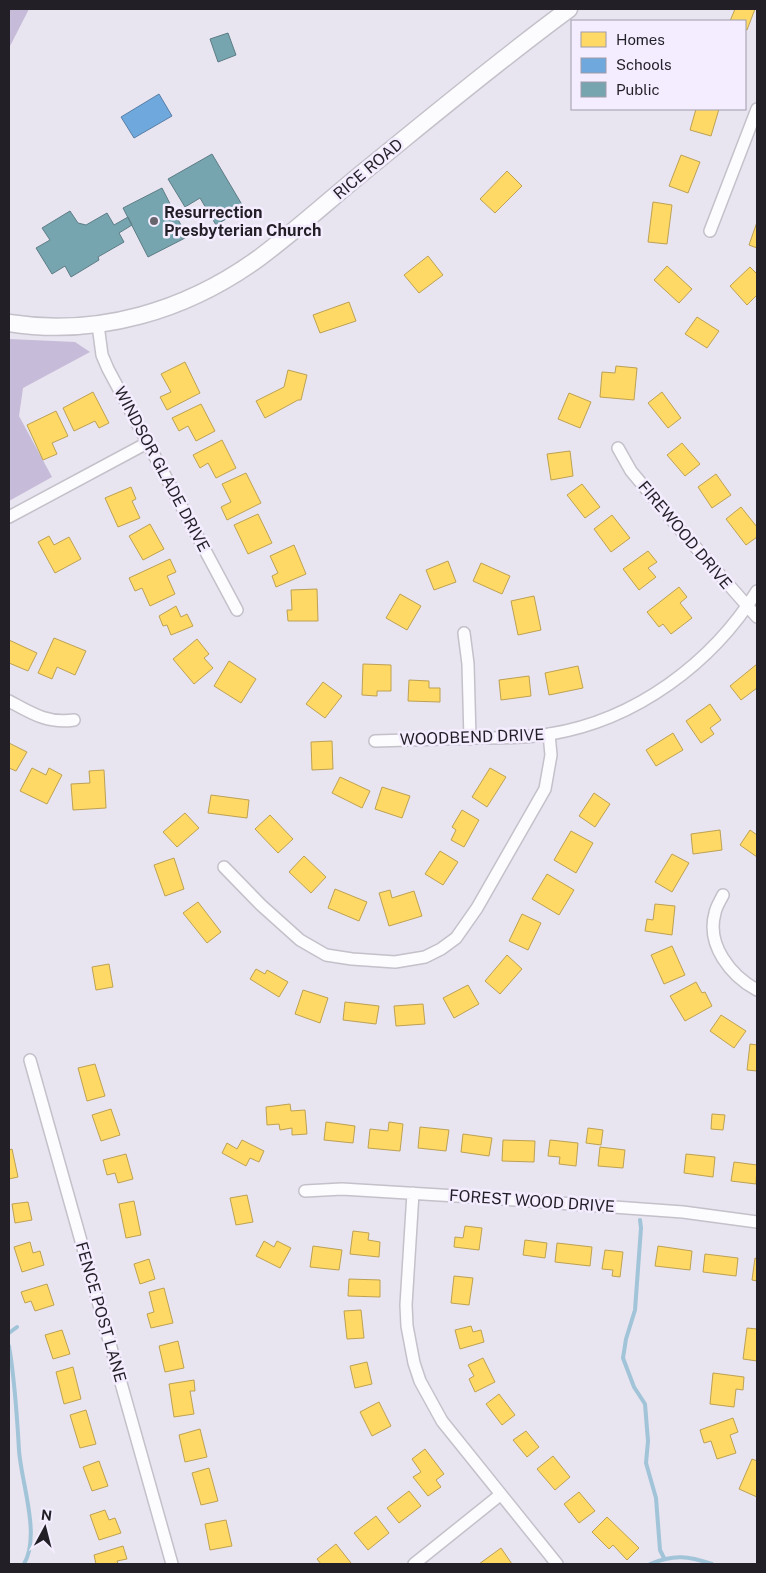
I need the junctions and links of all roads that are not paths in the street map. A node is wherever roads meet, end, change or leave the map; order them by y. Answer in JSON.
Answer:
{"nodes":[{"id":1,"x":569,"y":9,"type":"edge"},
{"id":2,"x":757,"y":109,"type":"edge"},
{"id":3,"x":710,"y":230,"type":"dead end"},
{"id":4,"x":9,"y":322,"type":"edge"},
{"id":5,"x":98,"y":325,"type":"junction"},
{"id":6,"x":147,"y":444,"type":"junction"},
{"id":7,"x":618,"y":448,"type":"dead end"},
{"id":8,"x":9,"y":517,"type":"edge"},
{"id":9,"x":757,"y":591,"type":"edge"},
{"id":10,"x":747,"y":605,"type":"junction"},
{"id":11,"x":237,"y":610,"type":"dead end"},
{"id":12,"x":757,"y":617,"type":"edge"},
{"id":13,"x":464,"y":633,"type":"dead end"},
{"id":14,"x":9,"y":701,"type":"edge"},
{"id":15,"x":74,"y":720,"type":"dead end"},
{"id":16,"x":549,"y":734,"type":"junction"},
{"id":17,"x":470,"y":738,"type":"junction"},
{"id":18,"x":376,"y":741,"type":"dead end"},
{"id":19,"x":224,"y":867,"type":"dead end"},
{"id":20,"x":723,"y":895,"type":"dead end"},
{"id":21,"x":757,"y":990,"type":"edge"},
{"id":22,"x":30,"y":1060,"type":"dead end"},
{"id":23,"x":305,"y":1191,"type":"dead end"},
{"id":24,"x":413,"y":1194,"type":"junction"},
{"id":25,"x":757,"y":1222,"type":"edge"},
{"id":26,"x":500,"y":1495,"type":"junction"},
{"id":27,"x":172,"y":1564,"type":"edge"},
{"id":28,"x":414,"y":1564,"type":"edge"},
{"id":29,"x":557,"y":1564,"type":"edge"}],
"edges":[{"from":1,"to":5,"type":"street","name":"RICE ROAD"},
{"from":2,"to":3,"type":"street"},
{"from":4,"to":5,"type":"street","name":"RICE ROAD"},
{"from":5,"to":6,"type":"street","name":"WINDSOR GLADE DRIVE"},
{"from":6,"to":8,"type":"street"},
{"from":6,"to":11,"type":"street","name":"WINDSOR GLADE DRIVE"},
{"from":7,"to":10,"type":"street","name":"FIREWOOD DRIVE"},
{"from":9,"to":10,"type":"street","name":"WOODBEND DRIVE"},
{"from":10,"to":12,"type":"street","name":"FIREWOOD DRIVE"},
{"from":10,"to":16,"type":"street","name":"WOODBEND DRIVE"},
{"from":13,"to":17,"type":"street"},
{"from":14,"to":15,"type":"street"},
{"from":16,"to":17,"type":"street","name":"WOODBEND DRIVE"},
{"from":16,"to":19,"type":"street"},
{"from":17,"to":18,"type":"street","name":"WOODBEND DRIVE"},
{"from":20,"to":21,"type":"street"},
{"from":22,"to":27,"type":"street","name":"FENCE POST LANE"},
{"from":23,"to":24,"type":"street","name":"FOREST WOOD DRIVE"},
{"from":24,"to":25,"type":"street","name":"FOREST WOOD DRIVE"},
{"from":24,"to":26,"type":"street"},
{"from":26,"to":28,"type":"street"},
{"from":26,"to":29,"type":"street"}]}
